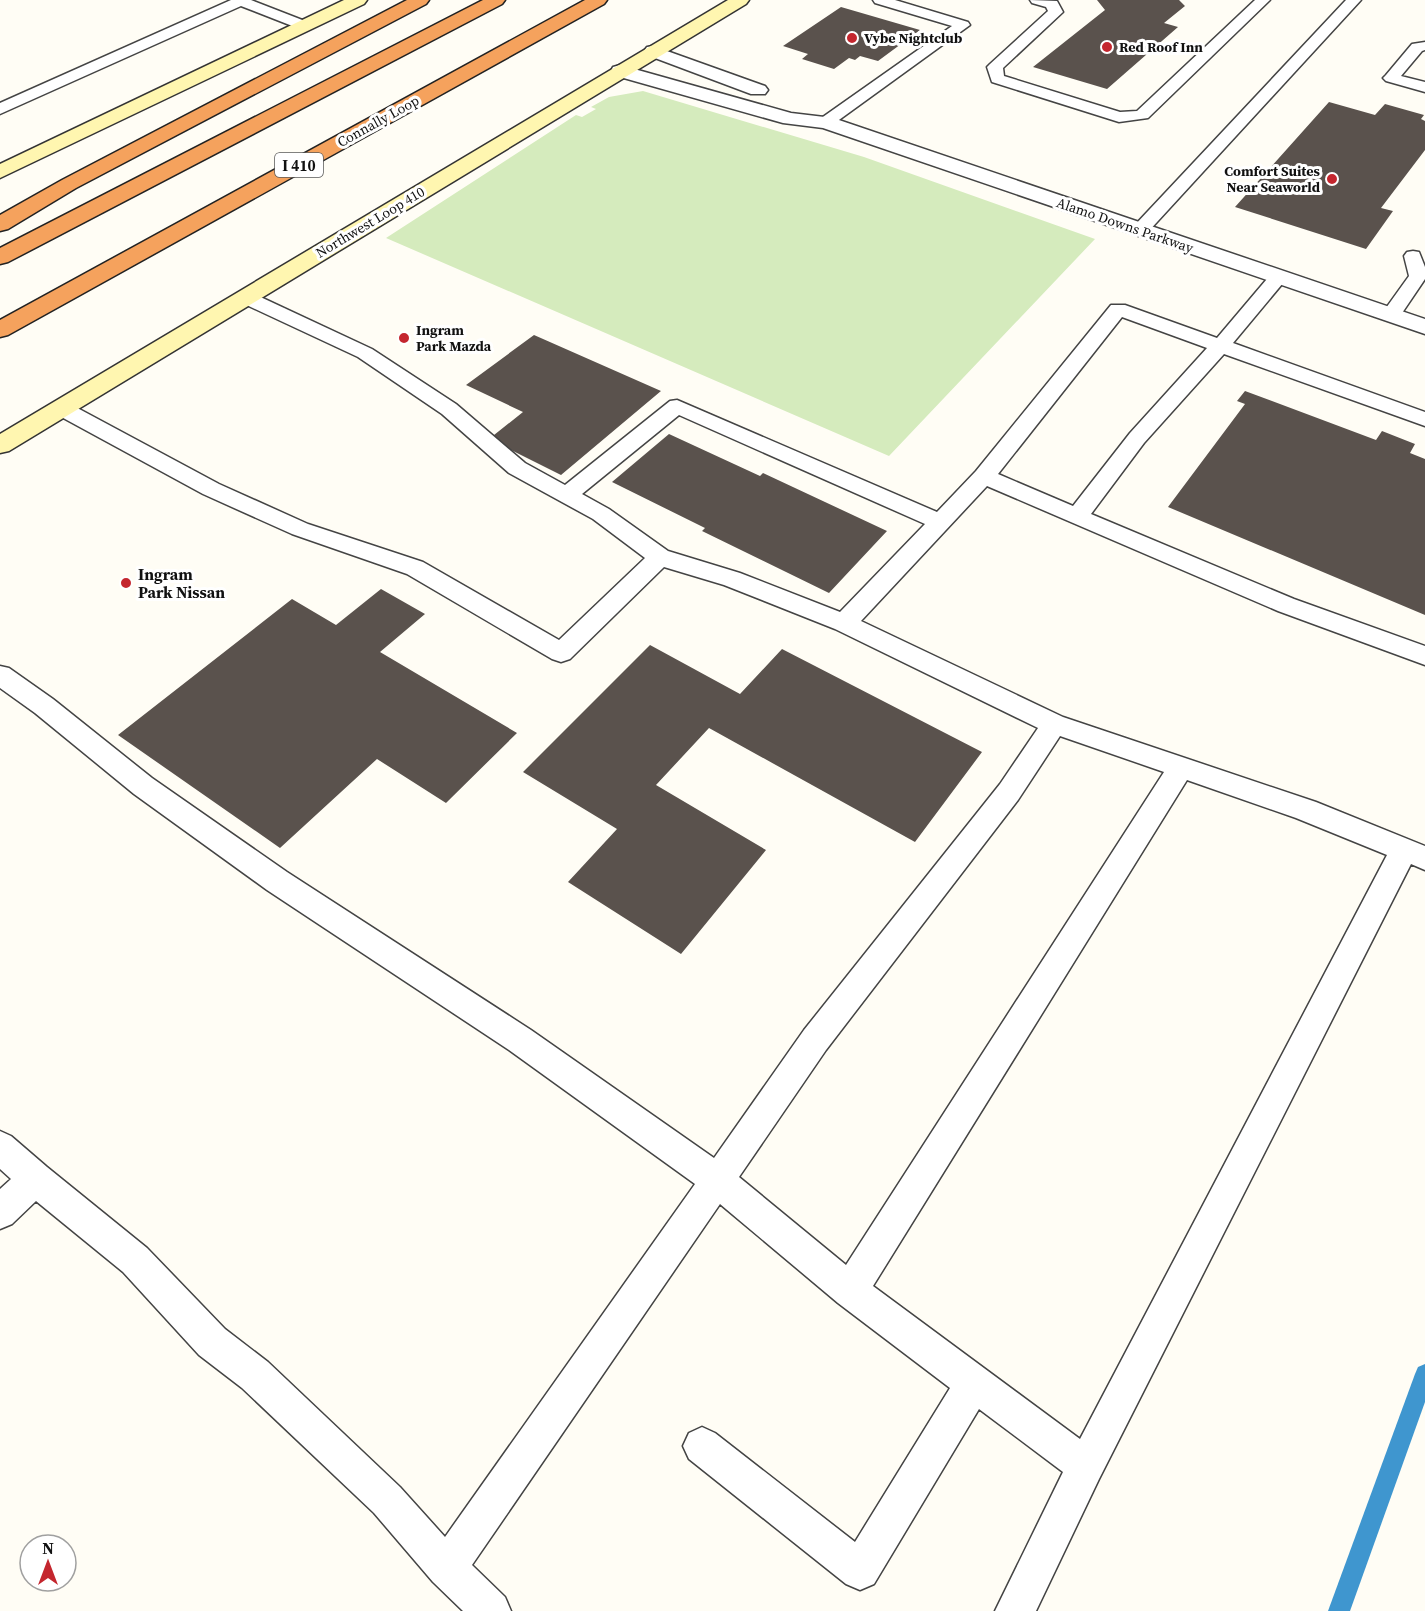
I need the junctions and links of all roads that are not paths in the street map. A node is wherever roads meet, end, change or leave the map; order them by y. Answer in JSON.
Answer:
{"nodes":[{"id":1,"x":240,"y":0,"type":"edge"},
{"id":2,"x":358,"y":0,"type":"edge"},
{"id":3,"x":420,"y":0,"type":"edge"},
{"id":4,"x":496,"y":0,"type":"edge"},
{"id":5,"x":598,"y":0,"type":"edge"},
{"id":6,"x":740,"y":0,"type":"edge"},
{"id":7,"x":880,"y":0,"type":"edge"},
{"id":8,"x":1037,"y":0,"type":"edge"},
{"id":9,"x":1263,"y":0,"type":"edge"},
{"id":10,"x":1354,"y":0,"type":"edge"},
{"id":11,"x":305,"y":26,"type":"junction"},
{"id":12,"x":1425,"y":46,"type":"edge"},
{"id":13,"x":653,"y":51,"type":"junction"},
{"id":14,"x":620,"y":71,"type":"junction"},
{"id":15,"x":1425,"y":87,"type":"edge"},
{"id":16,"x":0,"y":110,"type":"edge"},
{"id":17,"x":826,"y":123,"type":"junction"},
{"id":18,"x":0,"y":172,"type":"edge"},
{"id":19,"x":0,"y":224,"type":"edge"},
{"id":20,"x":1140,"y":230,"type":"junction"},
{"id":21,"x":1413,"y":256,"type":"dead end"},
{"id":22,"x":0,"y":257,"type":"edge"},
{"id":23,"x":1421,"y":276,"type":"edge"},
{"id":24,"x":1279,"y":277,"type":"junction"},
{"id":25,"x":245,"y":297,"type":"junction"},
{"id":26,"x":1391,"y":315,"type":"junction"},
{"id":27,"x":1425,"y":327,"type":"edge"},
{"id":28,"x":0,"y":330,"type":"edge"},
{"id":29,"x":1222,"y":344,"type":"junction"},
{"id":30,"x":61,"y":408,"type":"junction"},
{"id":31,"x":1425,"y":419,"type":"edge"},
{"id":32,"x":0,"y":445,"type":"edge"},
{"id":33,"x":984,"y":477,"type":"junction"},
{"id":34,"x":567,"y":495,"type":"junction"},
{"id":35,"x":1077,"y":517,"type":"junction"},
{"id":36,"x":940,"y":522,"type":"junction"},
{"id":37,"x":660,"y":557,"type":"junction"},
{"id":38,"x":844,"y":623,"type":"junction"},
{"id":39,"x":1425,"y":656,"type":"edge"},
{"id":40,"x":0,"y":675,"type":"edge"},
{"id":41,"x":1054,"y":724,"type":"junction"},
{"id":42,"x":1180,"y":769,"type":"junction"},
{"id":43,"x":1415,"y":853,"type":"edge"},
{"id":44,"x":0,"y":1147,"type":"edge"},
{"id":45,"x":35,"y":1179,"type":"junction"},
{"id":46,"x":716,"y":1179,"type":"junction"},
{"id":47,"x":0,"y":1212,"type":"edge"},
{"id":48,"x":850,"y":1290,"type":"junction"},
{"id":49,"x":974,"y":1383,"type":"junction"},
{"id":50,"x":702,"y":1446,"type":"dead end"},
{"id":51,"x":1086,"y":1466,"type":"junction"},
{"id":52,"x":447,"y":1568,"type":"junction"},
{"id":53,"x":491,"y":1611,"type":"edge"},
{"id":54,"x":1014,"y":1611,"type":"edge"}],
"edges":[{"from":1,"to":11,"type":"lane"},
{"from":1,"to":16,"type":"lane"},
{"from":2,"to":11,"type":"main road"},
{"from":3,"to":19,"type":"highway"},
{"from":4,"to":22,"type":"highway"},
{"from":5,"to":28,"type":"highway","name":"Connally Loop","number":"I 410"},
{"from":6,"to":13,"type":"main road","name":"Northwest Loop 410"},
{"from":7,"to":17,"type":"lane"},
{"from":8,"to":9,"type":"lane"},
{"from":10,"to":20,"type":"lane"},
{"from":11,"to":18,"type":"main road"},
{"from":12,"to":15,"type":"lane"},
{"from":13,"to":14,"type":"main road","name":"Northwest Loop 410"},
{"from":13,"to":17,"type":"street","name":"Alamo Downs Parkway"},
{"from":14,"to":17,"type":"street","name":"Alamo Downs Parkway"},
{"from":14,"to":25,"type":"main road","name":"Northwest Loop 410"},
{"from":17,"to":20,"type":"street","name":"Alamo Downs Parkway"},
{"from":20,"to":24,"type":"street","name":"Alamo Downs Parkway"},
{"from":21,"to":23,"type":"lane"},
{"from":23,"to":26,"type":"lane"},
{"from":24,"to":26,"type":"street","name":"Alamo Downs Parkway"},
{"from":24,"to":29,"type":"lane"},
{"from":25,"to":30,"type":"main road","name":"Northwest Loop 410"},
{"from":25,"to":34,"type":"lane"},
{"from":26,"to":27,"type":"street","name":"Alamo Downs Parkway"},
{"from":29,"to":31,"type":"lane"},
{"from":29,"to":33,"type":"lane"},
{"from":29,"to":35,"type":"lane"},
{"from":30,"to":32,"type":"main road","name":"Northwest Loop 410"},
{"from":30,"to":37,"type":"lane"},
{"from":33,"to":35,"type":"lane"},
{"from":33,"to":36,"type":"lane"},
{"from":34,"to":36,"type":"lane"},
{"from":34,"to":37,"type":"lane"},
{"from":35,"to":39,"type":"lane"},
{"from":36,"to":38,"type":"lane"},
{"from":37,"to":38,"type":"lane"},
{"from":38,"to":41,"type":"lane"},
{"from":40,"to":46,"type":"lane"},
{"from":41,"to":42,"type":"lane"},
{"from":41,"to":46,"type":"lane"},
{"from":42,"to":43,"type":"lane"},
{"from":42,"to":48,"type":"lane"},
{"from":43,"to":51,"type":"lane"},
{"from":44,"to":45,"type":"lane"},
{"from":45,"to":47,"type":"lane"},
{"from":45,"to":52,"type":"lane"},
{"from":46,"to":48,"type":"lane"},
{"from":46,"to":52,"type":"lane"},
{"from":48,"to":49,"type":"lane"},
{"from":49,"to":50,"type":"lane"},
{"from":49,"to":51,"type":"lane"},
{"from":51,"to":54,"type":"lane"},
{"from":52,"to":53,"type":"lane"}]}
